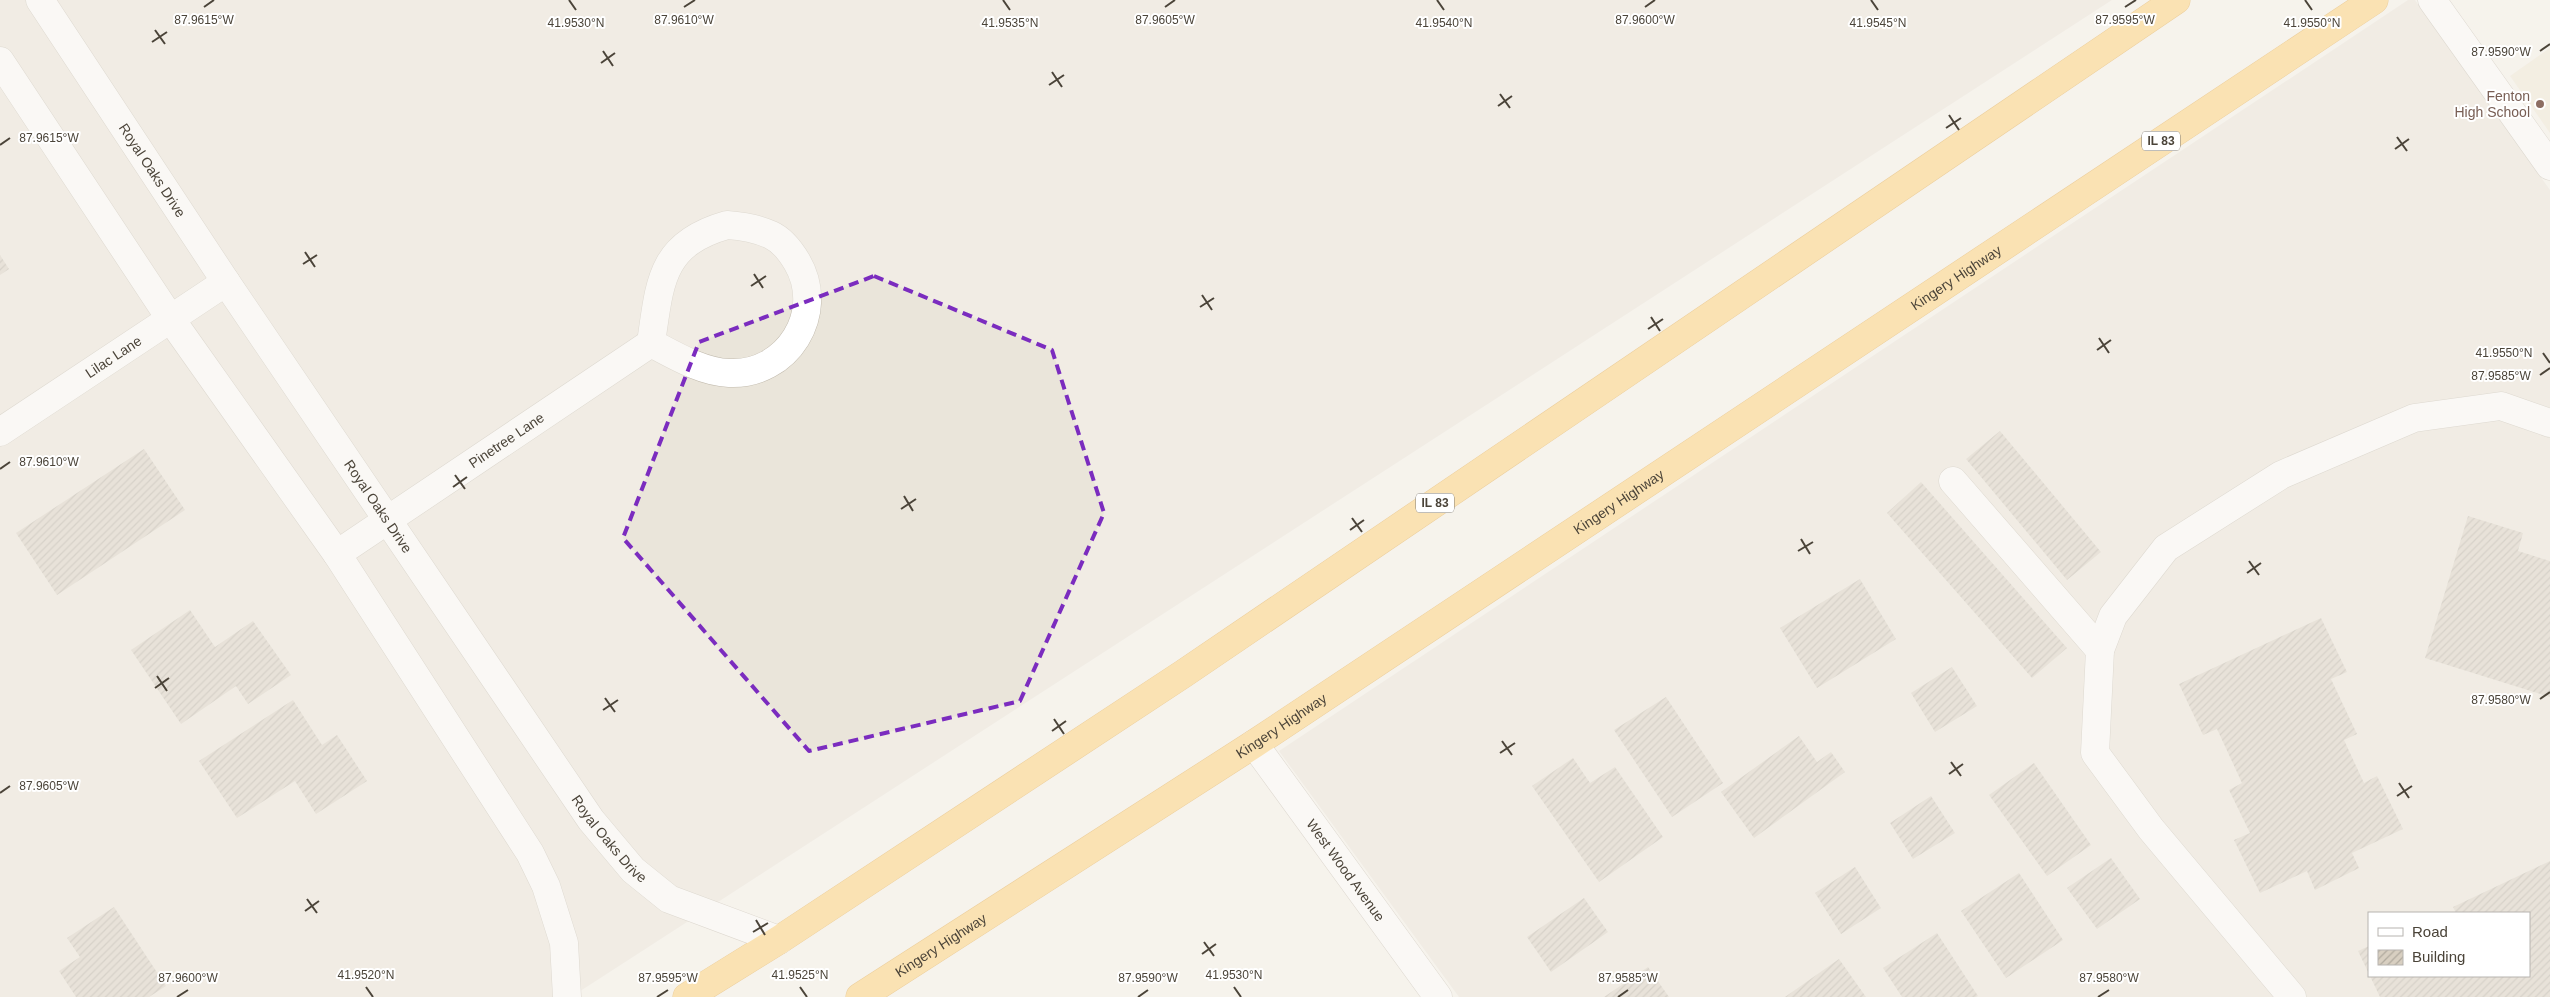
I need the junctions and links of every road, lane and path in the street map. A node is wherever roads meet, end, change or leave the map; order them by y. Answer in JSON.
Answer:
{"nodes":[{"id":1,"x":40,"y":0,"type":"edge"},
{"id":2,"x":2176,"y":0,"type":"edge"},
{"id":3,"x":2374,"y":0,"type":"edge"},
{"id":4,"x":2432,"y":0,"type":"edge"},
{"id":5,"x":0,"y":61,"type":"edge"},
{"id":6,"x":2550,"y":166,"type":"edge"},
{"id":7,"x":226,"y":282,"type":"junction"},
{"id":8,"x":170,"y":318,"type":"junction"},
{"id":9,"x":651,"y":343,"type":"junction"},
{"id":10,"x":2550,"y":423,"type":"edge"},
{"id":11,"x":0,"y":432,"type":"edge"},
{"id":12,"x":1953,"y":481,"type":"dead end"},
{"id":13,"x":388,"y":519,"type":"junction"},
{"id":14,"x":337,"y":554,"type":"junction"},
{"id":15,"x":2100,"y":650,"type":"junction"},
{"id":16,"x":1254,"y":744,"type":"junction"},
{"id":17,"x":779,"y":940,"type":"junction"},
{"id":18,"x":567,"y":997,"type":"edge"},
{"id":19,"x":687,"y":997,"type":"edge"},
{"id":20,"x":860,"y":997,"type":"edge"},
{"id":21,"x":1438,"y":997,"type":"edge"},
{"id":22,"x":2292,"y":997,"type":"edge"}],
"edges":[{"from":1,"to":7,"type":"street","name":"Royal Oaks Drive"},
{"from":2,"to":17,"type":"highway","number":"IL 83"},
{"from":3,"to":16,"type":"highway","name":"Kingery Highway","number":"IL 83"},
{"from":4,"to":6,"type":"street"},
{"from":5,"to":8,"type":"street"},
{"from":7,"to":8,"type":"street","name":"Lilac Lane"},
{"from":7,"to":13,"type":"street","name":"Royal Oaks Drive"},
{"from":8,"to":11,"type":"street","name":"Lilac Lane"},
{"from":8,"to":14,"type":"street"},
{"from":9,"to":9,"type":"street"},
{"from":9,"to":13,"type":"street","name":"Pinetree Lane"},
{"from":10,"to":15,"type":"street"},
{"from":12,"to":15,"type":"street"},
{"from":13,"to":14,"type":"street","name":"Pinetree Lane"},
{"from":13,"to":17,"type":"street","name":"Royal Oaks Drive"},
{"from":14,"to":18,"type":"street"},
{"from":15,"to":22,"type":"street"},
{"from":16,"to":20,"type":"highway","name":"Kingery Highway","number":"IL 83"},
{"from":16,"to":21,"type":"street","name":"West Wood Avenue"},
{"from":17,"to":19,"type":"highway","number":"IL 83"}]}
